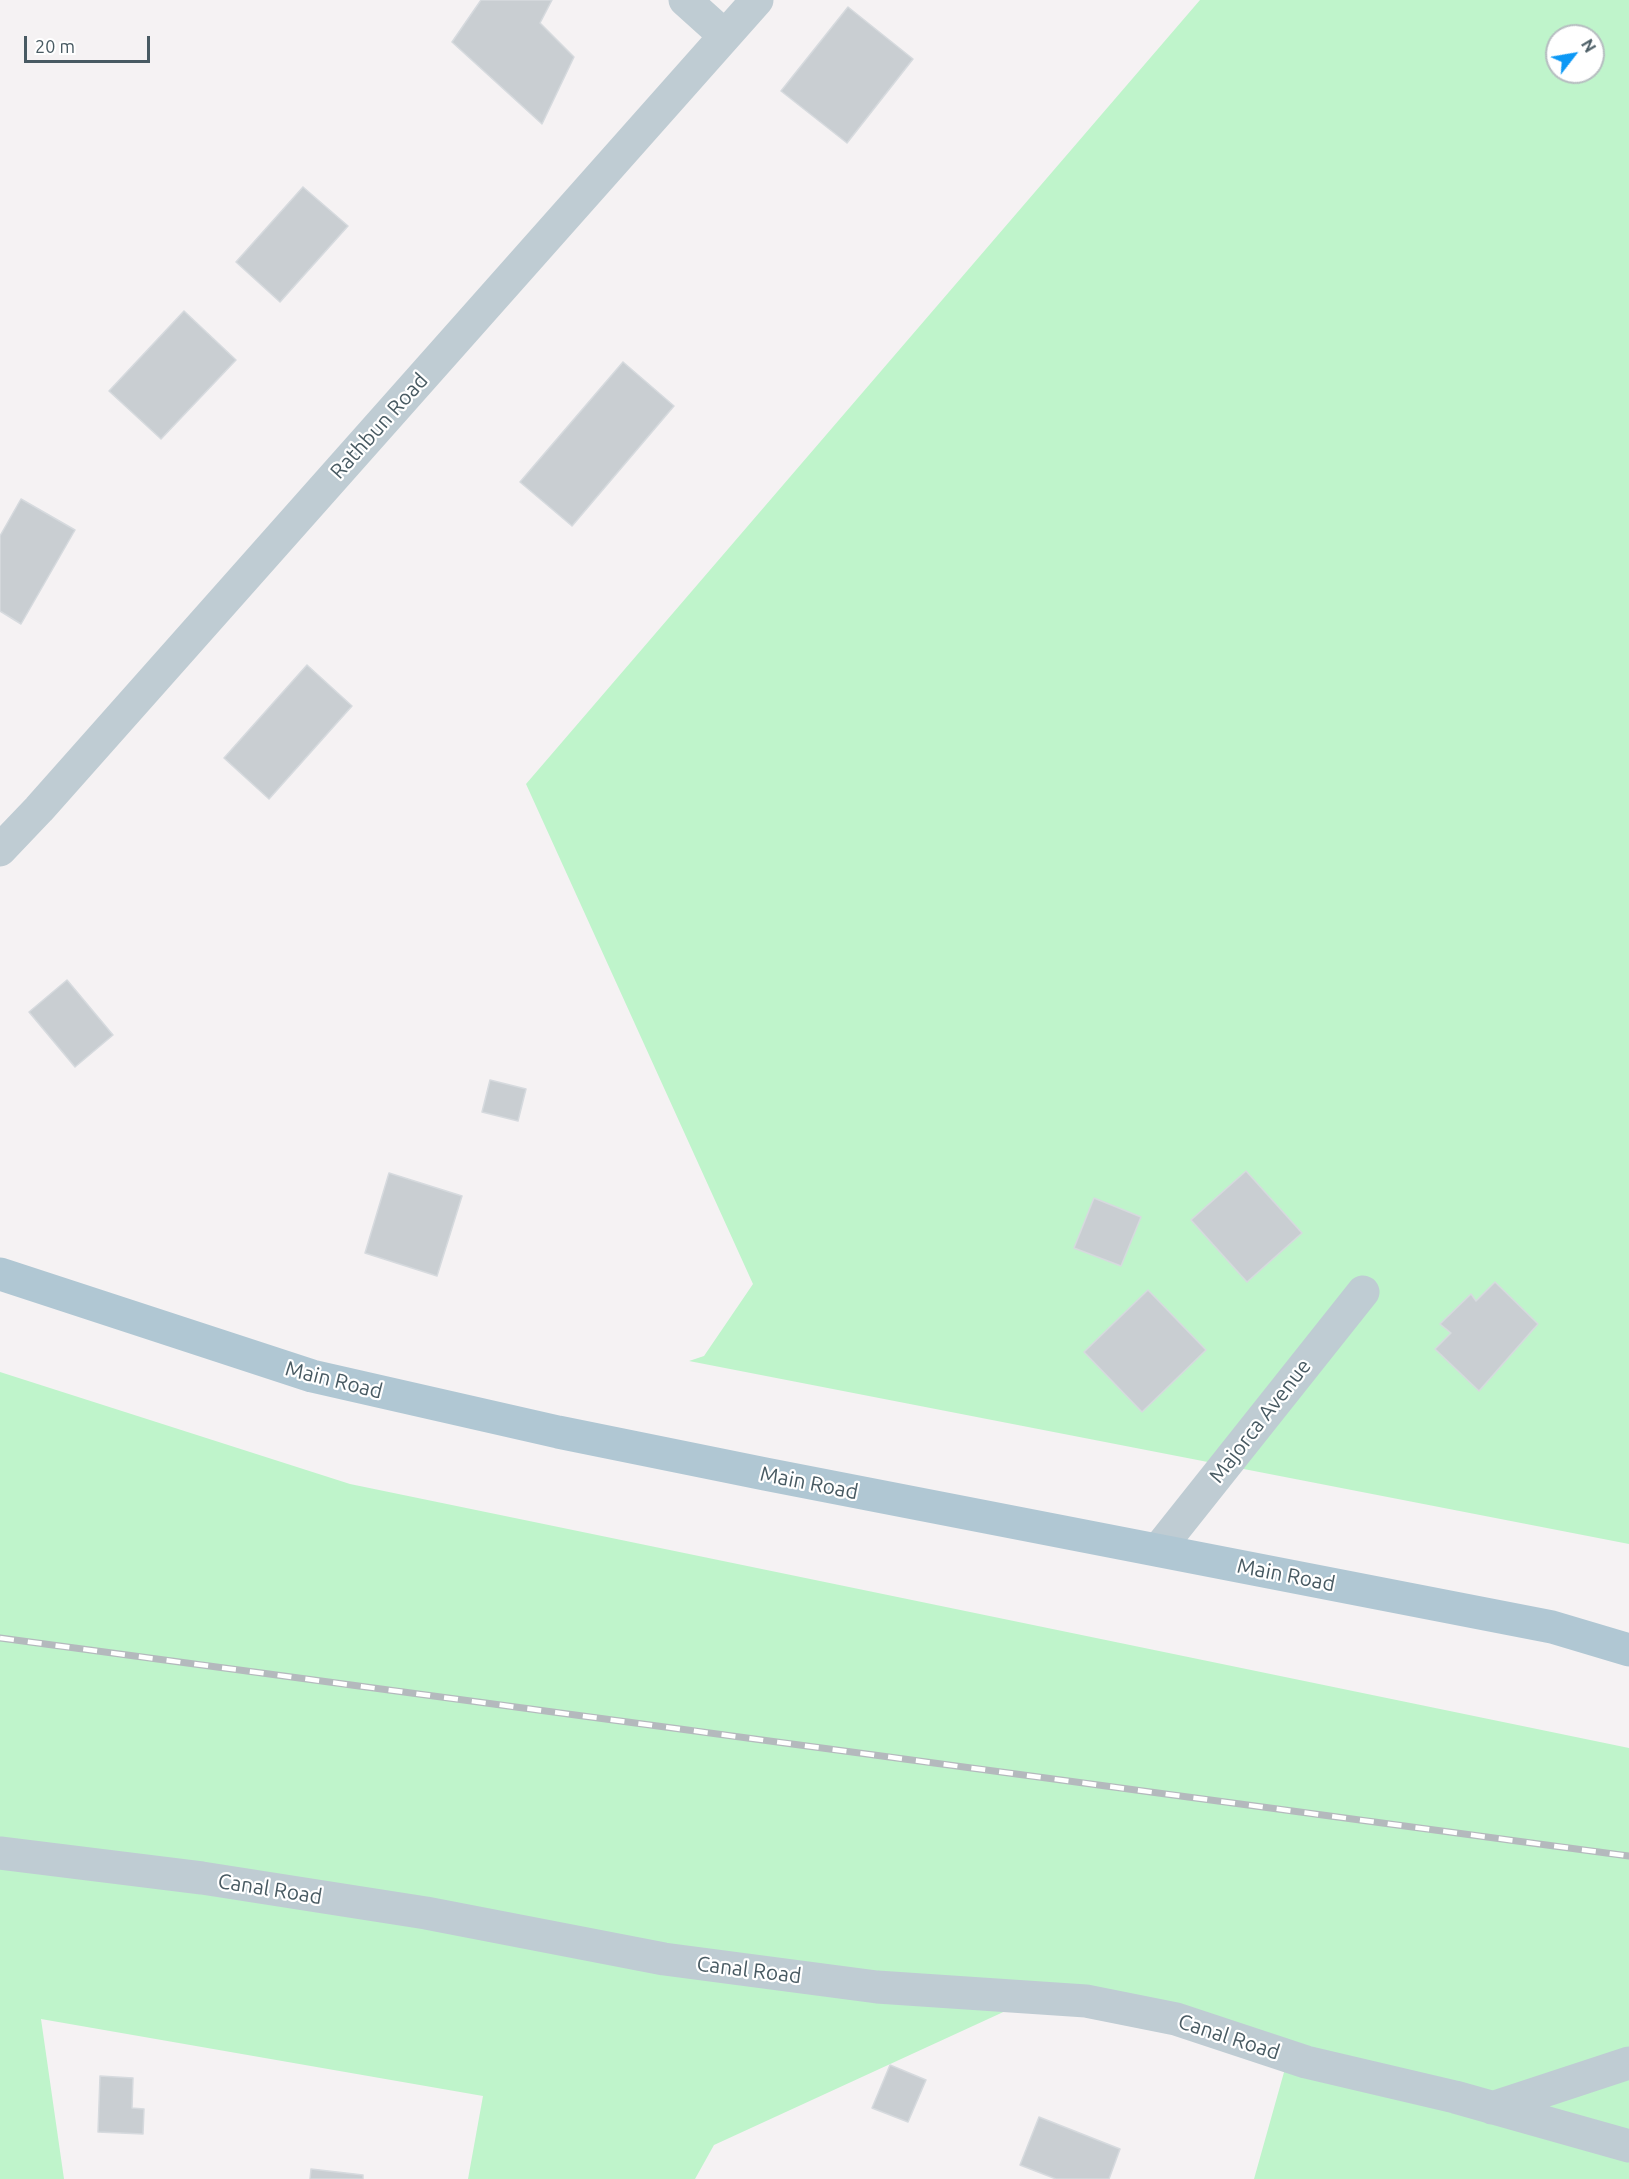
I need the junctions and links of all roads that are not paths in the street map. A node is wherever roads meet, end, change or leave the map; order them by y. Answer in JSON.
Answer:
{"nodes":[{"id":1,"x":685,"y":0,"type":"edge"},
{"id":2,"x":757,"y":0,"type":"edge"},
{"id":3,"x":725,"y":36,"type":"junction"},
{"id":4,"x":0,"y":850,"type":"edge"},
{"id":5,"x":0,"y":1274,"type":"edge"},
{"id":6,"x":1363,"y":1292,"type":"dead end"},
{"id":7,"x":1158,"y":1550,"type":"junction"},
{"id":8,"x":1629,"y":1650,"type":"edge"},
{"id":9,"x":0,"y":1853,"type":"edge"},
{"id":10,"x":1629,"y":2063,"type":"edge"},
{"id":11,"x":1492,"y":2108,"type":"junction"},
{"id":12,"x":1629,"y":2146,"type":"edge"}],
"edges":[{"from":1,"to":3,"type":"street"},
{"from":2,"to":3,"type":"street","name":"Rathbun Road"},
{"from":3,"to":4,"type":"street","name":"Rathbun Road"},
{"from":5,"to":7,"type":"main road","name":"Main Road"},
{"from":6,"to":7,"type":"street","name":"Majorca Avenue"},
{"from":7,"to":8,"type":"main road","name":"Main Road"},
{"from":9,"to":11,"type":"street","name":"Canal Road"},
{"from":10,"to":11,"type":"street"},
{"from":11,"to":12,"type":"street","name":"Canal Road"}]}
